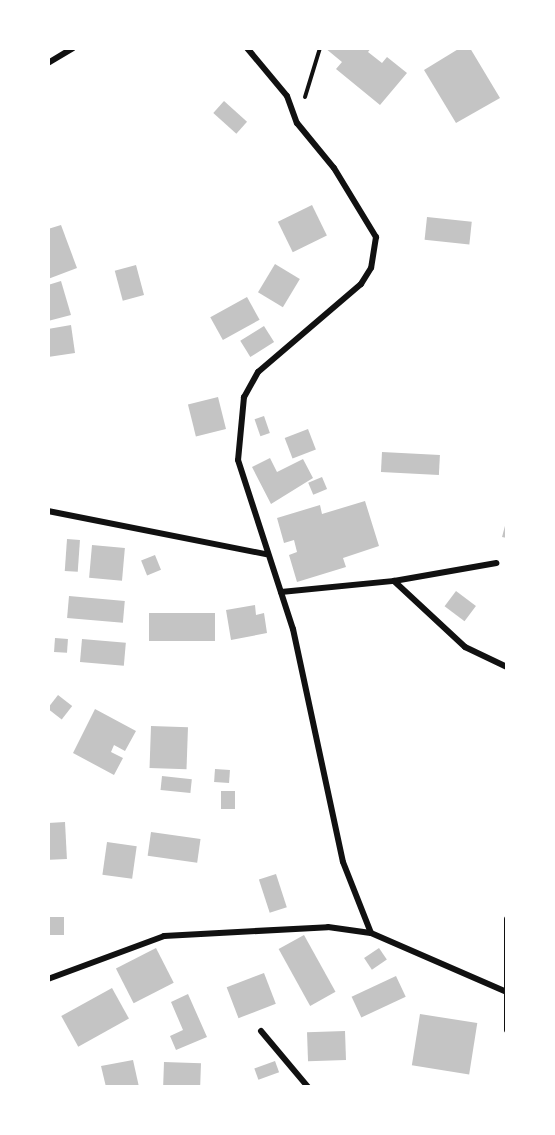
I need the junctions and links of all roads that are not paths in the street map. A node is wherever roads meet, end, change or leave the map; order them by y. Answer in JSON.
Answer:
{"nodes":[{"id":1,"x":73,"y":48,"type":"edge"},
{"id":2,"x":247,"y":48,"type":"edge"},
{"id":3,"x":48,"y":63,"type":"edge"},
{"id":4,"x":48,"y":511,"type":"edge"},
{"id":5,"x":266,"y":554,"type":"junction"},
{"id":6,"x":496,"y":563,"type":"dead end"},
{"id":7,"x":394,"y":581,"type":"junction"},
{"id":8,"x":281,"y":592,"type":"junction"},
{"id":9,"x":507,"y":667,"type":"edge"},
{"id":10,"x":507,"y":919,"type":"edge"},
{"id":11,"x":371,"y":933,"type":"junction"},
{"id":12,"x":48,"y":979,"type":"edge"},
{"id":13,"x":505,"y":992,"type":"edge"},
{"id":14,"x":507,"y":1030,"type":"edge"},
{"id":15,"x":261,"y":1031,"type":"dead end"},
{"id":16,"x":310,"y":1086,"type":"edge"}],
"edges":[{"from":1,"to":3,"type":"street"},
{"from":2,"to":5,"type":"street"},
{"from":4,"to":5,"type":"street"},
{"from":5,"to":8,"type":"street"},
{"from":6,"to":7,"type":"street"},
{"from":7,"to":8,"type":"street"},
{"from":7,"to":9,"type":"street"},
{"from":8,"to":11,"type":"street"},
{"from":10,"to":13,"type":"street"},
{"from":11,"to":12,"type":"street"},
{"from":11,"to":13,"type":"street"},
{"from":13,"to":14,"type":"street"},
{"from":15,"to":16,"type":"street"}]}
